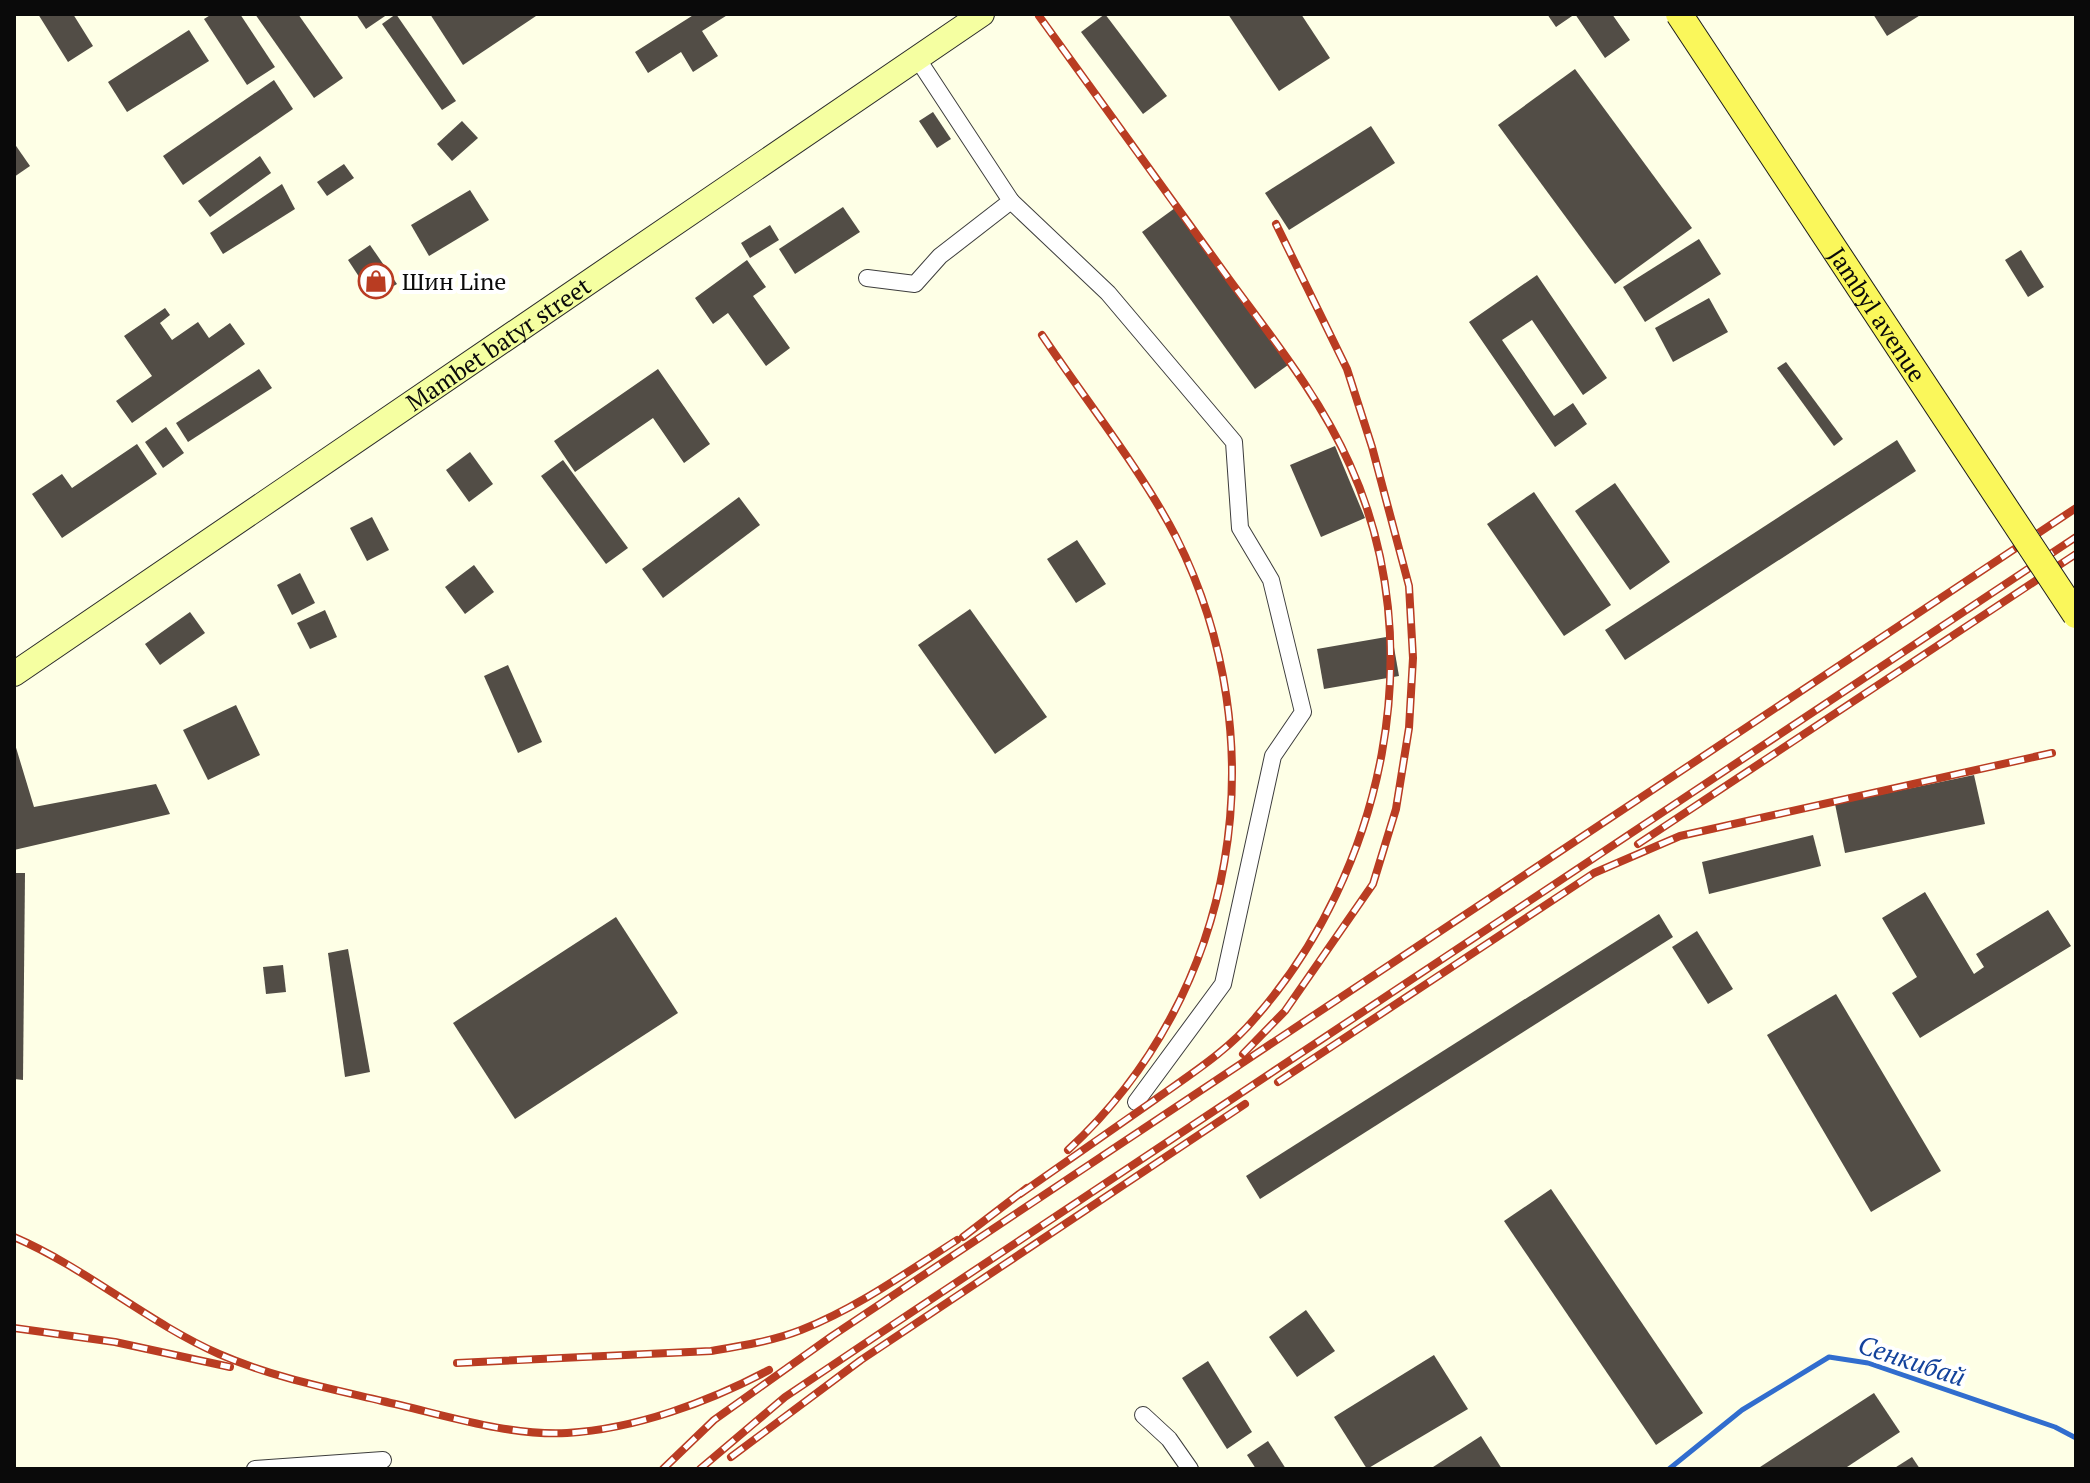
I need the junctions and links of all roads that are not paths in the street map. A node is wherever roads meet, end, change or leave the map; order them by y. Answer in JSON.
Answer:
{"nodes":[{"id":1,"x":982,"y":14,"type":"edge"},
{"id":2,"x":1679,"y":14,"type":"edge"},
{"id":3,"x":917,"y":58,"type":"junction"},
{"id":4,"x":1011,"y":201,"type":"junction"},
{"id":5,"x":867,"y":278,"type":"dead end"},
{"id":6,"x":2076,"y":615,"type":"edge"},
{"id":7,"x":14,"y":674,"type":"edge"},
{"id":8,"x":1136,"y":1102,"type":"dead end"},
{"id":9,"x":1143,"y":1415,"type":"dead end"},
{"id":10,"x":383,"y":1460,"type":"dead end"},
{"id":11,"x":255,"y":1469,"type":"edge"},
{"id":12,"x":1190,"y":1469,"type":"edge"}],
"edges":[{"from":1,"to":3,"type":"main road","name":"Mambet batyr street"},
{"from":2,"to":6,"type":"main road","name":"Jambyl avenue","bridge":true},
{"from":3,"to":4,"type":"street"},
{"from":3,"to":7,"type":"main road","name":"Mambet batyr street"},
{"from":4,"to":5,"type":"street"},
{"from":4,"to":8,"type":"street"},
{"from":9,"to":12,"type":"street"},
{"from":10,"to":11,"type":"street"}]}
